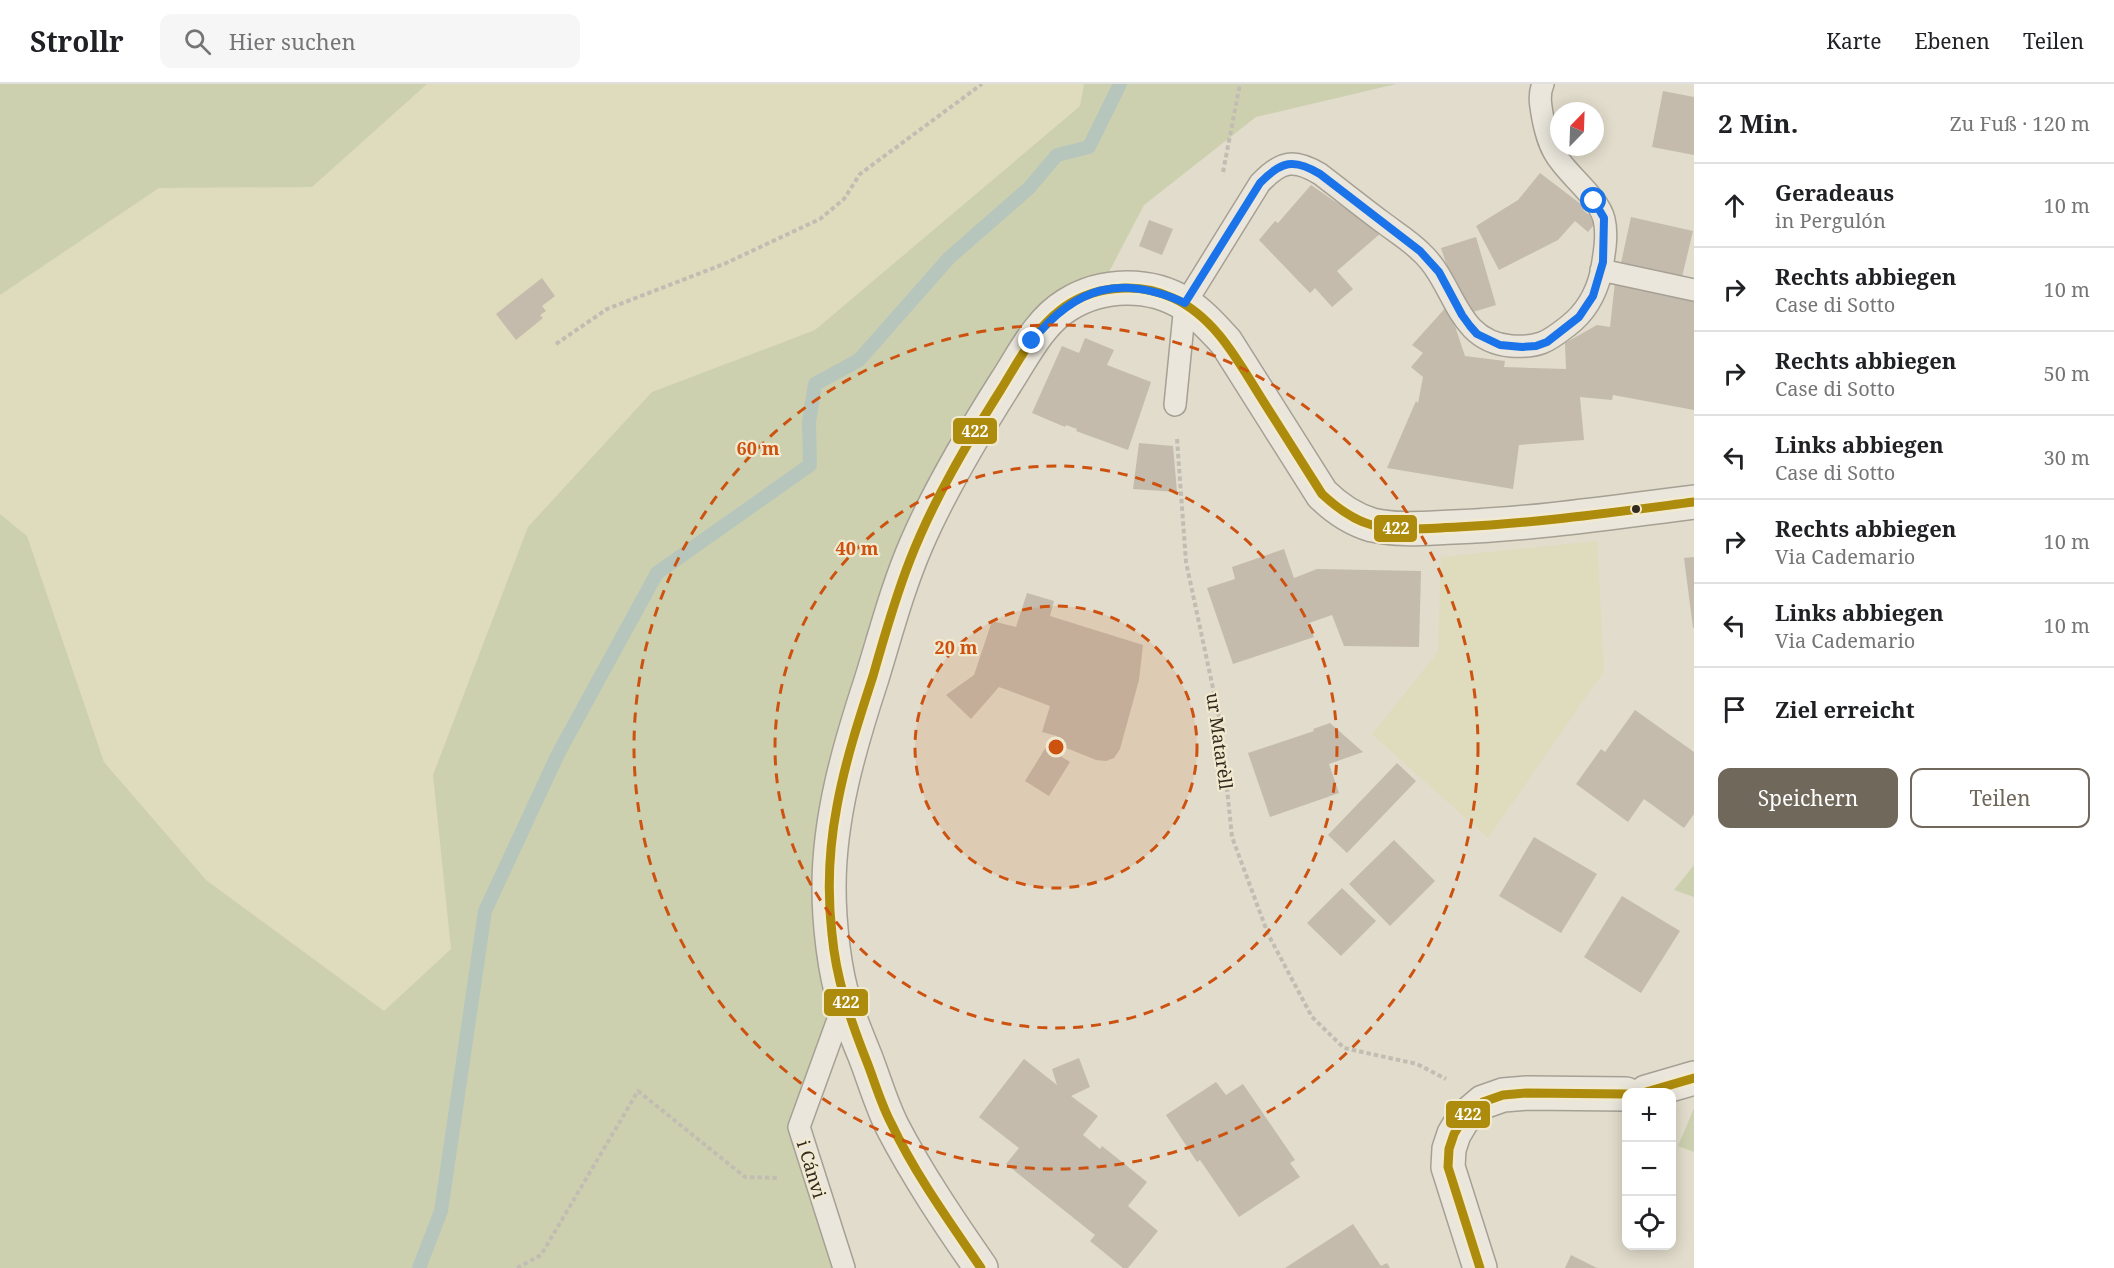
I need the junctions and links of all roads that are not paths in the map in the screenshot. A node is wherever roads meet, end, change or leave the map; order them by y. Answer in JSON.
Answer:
{"nodes":[{"id":1,"x":1543,"y":84,"type":"edge"},
{"id":2,"x":1601,"y":270,"type":"junction"},
{"id":3,"x":1694,"y":290,"type":"edge"},
{"id":4,"x":1185,"y":303,"type":"junction"},
{"id":5,"x":1175,"y":405,"type":"road end"},
{"id":6,"x":1694,"y":502,"type":"edge"},
{"id":7,"x":844,"y":1003,"type":"junction"},
{"id":8,"x":1694,"y":1078,"type":"edge"},
{"id":9,"x":1660,"y":1088,"type":"edge"},
{"id":10,"x":1622,"y":1094,"type":"edge"},
{"id":11,"x":844,"y":1268,"type":"edge"},
{"id":12,"x":981,"y":1268,"type":"edge"},
{"id":13,"x":1480,"y":1268,"type":"edge"}],
"edges":[{"from":1,"to":2,"type":"lane"},
{"from":2,"to":3,"type":"lane"},
{"from":2,"to":4,"type":"lane"},
{"from":4,"to":5,"type":"lane"},
{"from":4,"to":6,"type":"street"},
{"from":4,"to":7,"type":"street"},
{"from":7,"to":11,"type":"lane","name":"i Cánvi"},
{"from":7,"to":12,"type":"street"},
{"from":8,"to":9,"type":"street"},
{"from":10,"to":13,"type":"street"}]}
